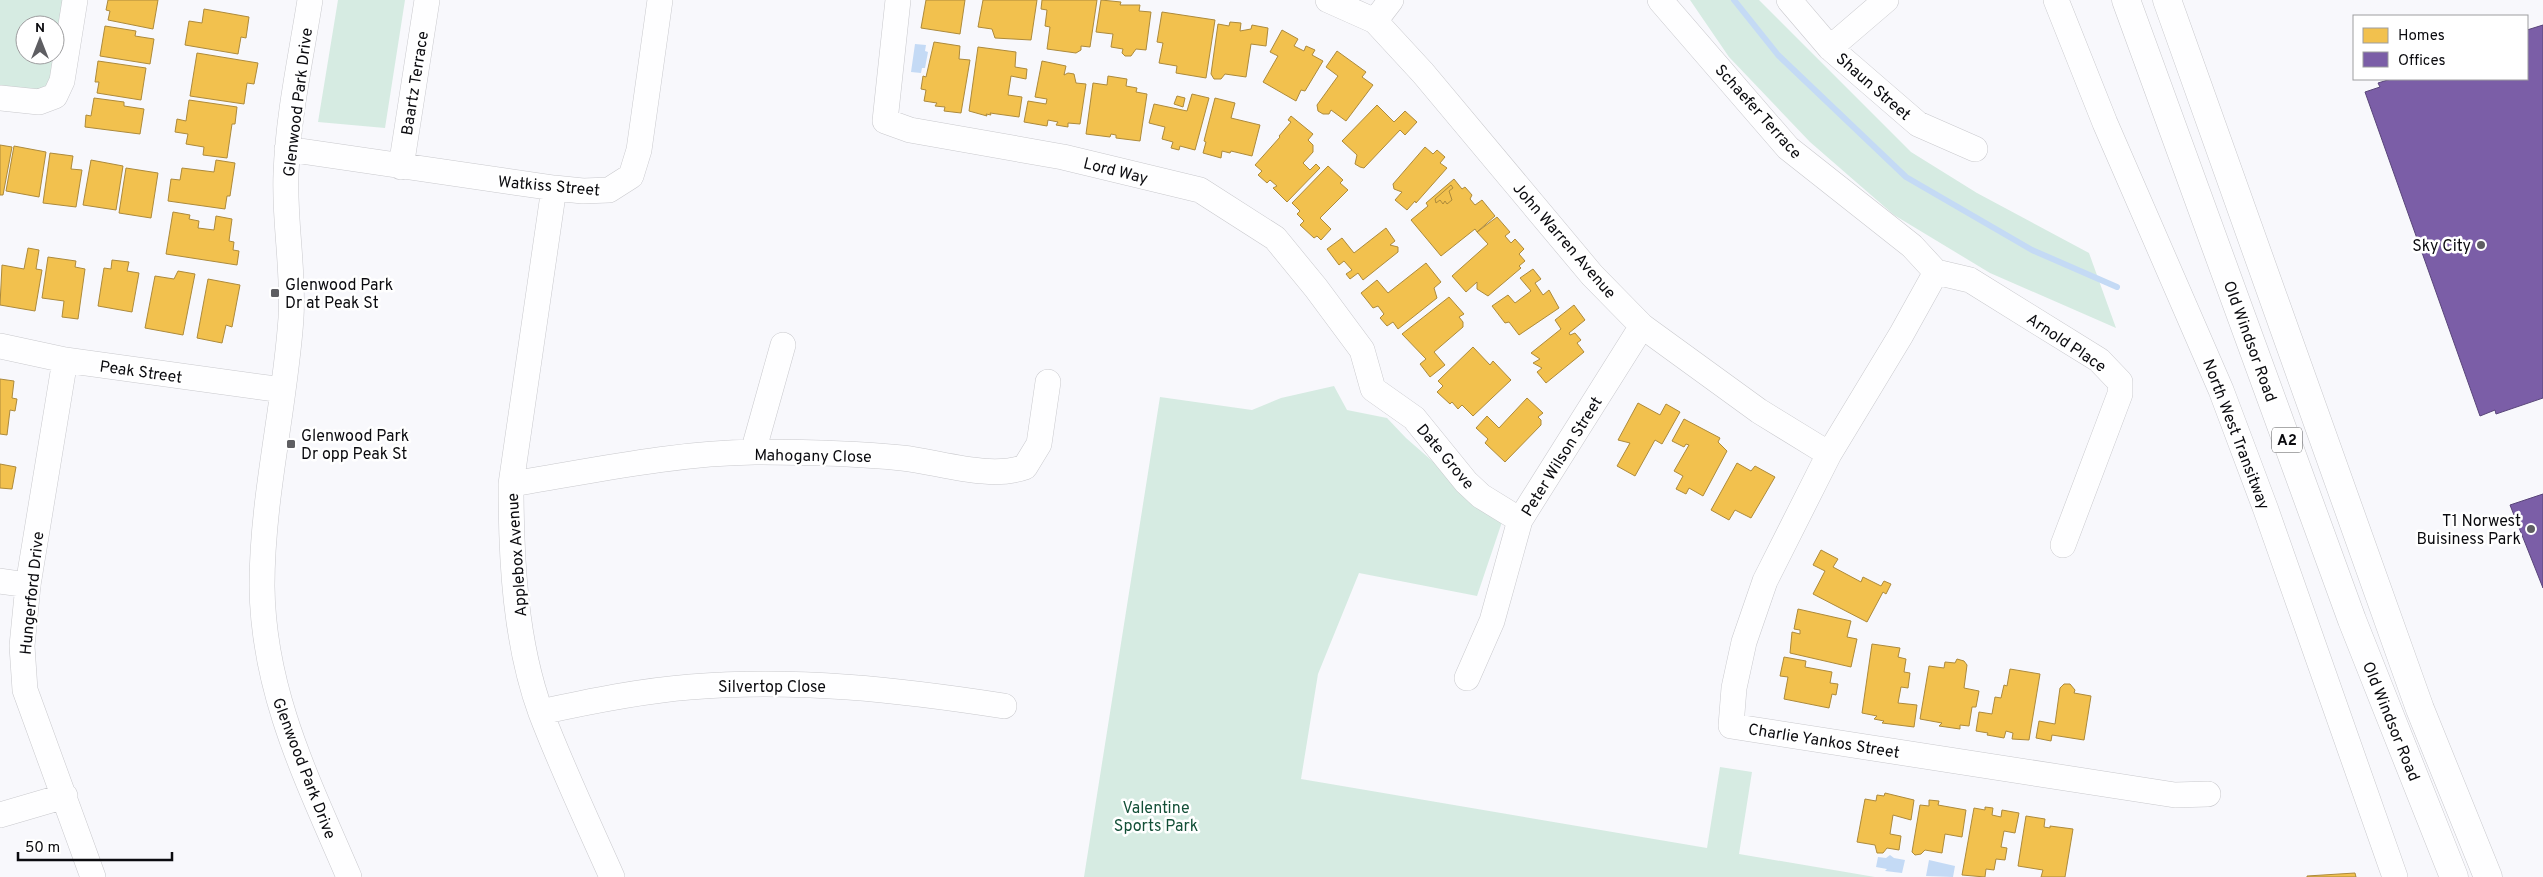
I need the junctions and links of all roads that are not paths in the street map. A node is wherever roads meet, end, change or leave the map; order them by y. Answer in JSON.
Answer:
{"nodes":[{"id":1,"x":75,"y":0,"type":"edge"},
{"id":2,"x":310,"y":0,"type":"edge"},
{"id":3,"x":427,"y":0,"type":"edge"},
{"id":4,"x":660,"y":0,"type":"edge"},
{"id":5,"x":898,"y":0,"type":"edge"},
{"id":6,"x":1328,"y":0,"type":"edge"},
{"id":7,"x":1391,"y":0,"type":"edge"},
{"id":8,"x":1660,"y":0,"type":"edge"},
{"id":9,"x":1789,"y":0,"type":"edge"},
{"id":10,"x":1886,"y":0,"type":"edge"},
{"id":11,"x":2056,"y":0,"type":"edge"},
{"id":12,"x":2126,"y":0,"type":"edge"},
{"id":13,"x":2167,"y":0,"type":"edge"},
{"id":14,"x":1375,"y":21,"type":"junction"},
{"id":15,"x":1830,"y":48,"type":"junction"},
{"id":16,"x":0,"y":98,"type":"edge"},
{"id":17,"x":287,"y":149,"type":"junction"},
{"id":18,"x":1975,"y":149,"type":"dead end"},
{"id":19,"x":401,"y":167,"type":"junction"},
{"id":20,"x":554,"y":188,"type":"junction"},
{"id":21,"x":1936,"y":272,"type":"junction"},
{"id":22,"x":1642,"y":326,"type":"junction"},
{"id":23,"x":783,"y":345,"type":"dead end"},
{"id":24,"x":0,"y":346,"type":"edge"},
{"id":25,"x":65,"y":360,"type":"junction"},
{"id":26,"x":1048,"y":382,"type":"dead end"},
{"id":27,"x":283,"y":390,"type":"junction"},
{"id":28,"x":1373,"y":390,"type":"joint"},
{"id":29,"x":753,"y":452,"type":"junction"},
{"id":30,"x":1828,"y":454,"type":"junction"},
{"id":31,"x":512,"y":484,"type":"junction"},
{"id":32,"x":1520,"y":520,"type":"junction"},
{"id":33,"x":2063,"y":545,"type":"dead end"},
{"id":34,"x":0,"y":581,"type":"edge"},
{"id":35,"x":28,"y":585,"type":"junction"},
{"id":36,"x":1467,"y":678,"type":"dead end"},
{"id":37,"x":1004,"y":706,"type":"dead end"},
{"id":38,"x":541,"y":712,"type":"junction"},
{"id":39,"x":2450,"y":783,"type":"junction"},
{"id":40,"x":2208,"y":794,"type":"dead end"},
{"id":41,"x":65,"y":796,"type":"junction"},
{"id":42,"x":2428,"y":812,"type":"junction"},
{"id":43,"x":0,"y":815,"type":"edge"},
{"id":44,"x":93,"y":877,"type":"edge"},
{"id":45,"x":349,"y":877,"type":"edge"},
{"id":46,"x":612,"y":877,"type":"edge"},
{"id":47,"x":2395,"y":877,"type":"edge"},
{"id":48,"x":2442,"y":877,"type":"edge"},
{"id":49,"x":2454,"y":877,"type":"edge"},
{"id":50,"x":2488,"y":877,"type":"edge"},
{"id":51,"x":2495,"y":877,"type":"edge"}],
"edges":[{"from":1,"to":16,"type":"street"},
{"from":2,"to":17,"type":"street","name":"Glenwood Park Drive"},
{"from":3,"to":19,"type":"street","name":"Baartz Terrace"},
{"from":4,"to":20,"type":"street","name":"Watkiss Street"},
{"from":5,"to":28,"type":"street","name":"Lord Way"},
{"from":6,"to":14,"type":"street","name":"John Warren Avenue"},
{"from":7,"to":14,"type":"street"},
{"from":8,"to":21,"type":"street","name":"Schaefer Terrace"},
{"from":9,"to":15,"type":"street","name":"Shaun Street"},
{"from":10,"to":15,"type":"street"},
{"from":11,"to":47,"type":"street","name":"North West Transitway"},
{"from":12,"to":42,"type":"highway","name":"Old Windsor Road","number":"A2"},
{"from":13,"to":39,"type":"highway","name":"Old Windsor Road","number":"A2"},
{"from":14,"to":22,"type":"street","name":"John Warren Avenue"},
{"from":15,"to":18,"type":"street","name":"Shaun Street"},
{"from":17,"to":19,"type":"street","name":"Watkiss Street"},
{"from":17,"to":27,"type":"street","name":"Glenwood Park Drive"},
{"from":19,"to":20,"type":"street","name":"Watkiss Street"},
{"from":20,"to":31,"type":"street","name":"Applebox Avenue"},
{"from":21,"to":30,"type":"street","name":"Charlie Yankos Street"},
{"from":21,"to":33,"type":"street","name":"Arnold Place"},
{"from":22,"to":30,"type":"street","name":"John Warren Avenue"},
{"from":22,"to":32,"type":"street","name":"Peter Wilson Street"},
{"from":23,"to":29,"type":"street"},
{"from":24,"to":25,"type":"street","name":"Peak Street"},
{"from":25,"to":27,"type":"street","name":"Peak Street"},
{"from":25,"to":35,"type":"street","name":"Hungerford Drive"},
{"from":26,"to":29,"type":"street","name":"Mahogany Close"},
{"from":27,"to":45,"type":"street","name":"Glenwood Park Drive"},
{"from":28,"to":32,"type":"street","name":"Date Grove"},
{"from":29,"to":31,"type":"street","name":"Mahogany Close"},
{"from":30,"to":40,"type":"street","name":"Charlie Yankos Street"},
{"from":31,"to":38,"type":"street","name":"Applebox Avenue"},
{"from":32,"to":36,"type":"street","name":"Peter Wilson Street"},
{"from":34,"to":35,"type":"street"},
{"from":35,"to":41,"type":"street","name":"Hungerford Drive"},
{"from":37,"to":38,"type":"street","name":"Silvertop Close"},
{"from":38,"to":46,"type":"street","name":"Applebox Avenue"},
{"from":39,"to":50,"type":"highway","name":"Old Windsor Road","number":"A2"},
{"from":39,"to":51,"type":"highway"},
{"from":41,"to":43,"type":"street"},
{"from":41,"to":44,"type":"street","name":"Hungerford Drive"},
{"from":42,"to":48,"type":"highway"},
{"from":42,"to":49,"type":"highway","name":"Old Windsor Road","number":"A2"}]}
